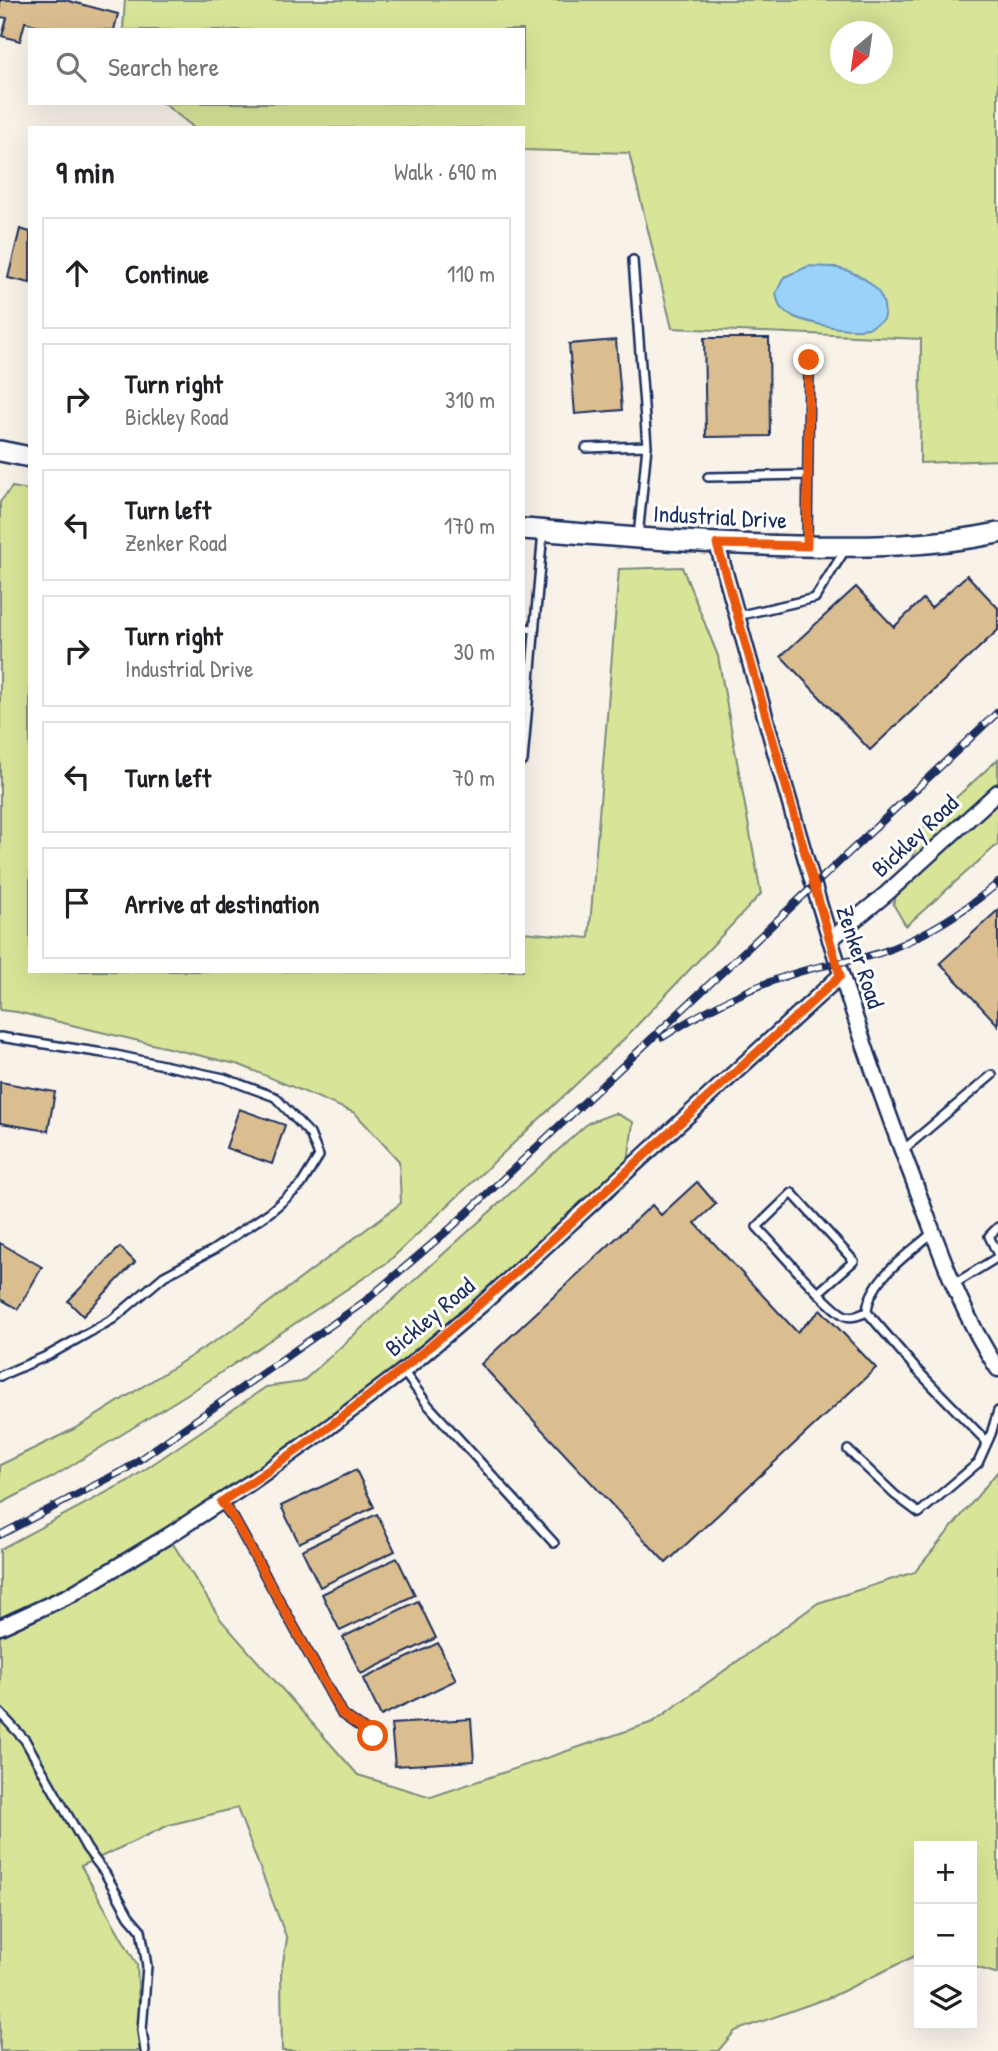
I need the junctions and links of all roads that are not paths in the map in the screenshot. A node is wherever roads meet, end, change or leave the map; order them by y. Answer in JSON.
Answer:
{"nodes":[{"id":1,"x":633,"y":260,"type":"dead end"},
{"id":2,"x":809,"y":360,"type":"dead end"},
{"id":3,"x":647,"y":446,"type":"junction"},
{"id":4,"x":586,"y":448,"type":"dead end"},
{"id":5,"x":0,"y":451,"type":"edge"},
{"id":6,"x":28,"y":457,"type":"edge"},
{"id":7,"x":808,"y":475,"type":"junction"},
{"id":8,"x":708,"y":477,"type":"dead end"},
{"id":9,"x":533,"y":529,"type":"edge"},
{"id":10,"x":998,"y":533,"type":"edge"},
{"id":11,"x":638,"y":538,"type":"junction"},
{"id":12,"x":717,"y":544,"type":"junction"},
{"id":13,"x":807,"y":546,"type":"junction"},
{"id":14,"x":848,"y":547,"type":"junction"},
{"id":15,"x":737,"y":616,"type":"junction"},
{"id":16,"x":525,"y":628,"type":"edge"},
{"id":17,"x":534,"y":628,"type":"junction"},
{"id":18,"x":525,"y":737,"type":"edge"},
{"id":19,"x":998,"y":792,"type":"edge"},
{"id":20,"x":830,"y":940,"type":"junction"},
{"id":21,"x":840,"y":976,"type":"junction"},
{"id":22,"x":0,"y":1037,"type":"edge"},
{"id":23,"x":992,"y":1075,"type":"dead end"},
{"id":24,"x":902,"y":1151,"type":"junction"},
{"id":25,"x":998,"y":1227,"type":"edge"},
{"id":26,"x":934,"y":1232,"type":"junction"},
{"id":27,"x":998,"y":1256,"type":"edge"},
{"id":28,"x":954,"y":1284,"type":"junction"},
{"id":29,"x":818,"y":1292,"type":"junction"},
{"id":30,"x":867,"y":1312,"type":"junction"},
{"id":31,"x":998,"y":1369,"type":"edge"},
{"id":32,"x":402,"y":1371,"type":"junction"},
{"id":33,"x":0,"y":1376,"type":"edge"},
{"id":34,"x":998,"y":1411,"type":"edge"},
{"id":35,"x":987,"y":1442,"type":"junction"},
{"id":36,"x":848,"y":1450,"type":"dead end"},
{"id":37,"x":221,"y":1502,"type":"junction"},
{"id":38,"x":554,"y":1543,"type":"dead end"},
{"id":39,"x":0,"y":1627,"type":"edge"},
{"id":40,"x":0,"y":1713,"type":"edge"},
{"id":41,"x":373,"y":1736,"type":"dead end"},
{"id":42,"x":145,"y":2051,"type":"edge"}],
"edges":[{"from":1,"to":3,"type":"lane"},
{"from":2,"to":7,"type":"lane"},
{"from":3,"to":4,"type":"lane"},
{"from":3,"to":11,"type":"lane"},
{"from":5,"to":6,"type":"street"},
{"from":7,"to":8,"type":"lane"},
{"from":7,"to":13,"type":"lane"},
{"from":9,"to":11,"type":"street","name":"Industrial Drive"},
{"from":9,"to":17,"type":"lane"},
{"from":10,"to":14,"type":"street","name":"Industrial Drive"},
{"from":11,"to":12,"type":"street","name":"Industrial Drive"},
{"from":12,"to":13,"type":"street","name":"Industrial Drive"},
{"from":12,"to":15,"type":"street","name":"Zenker Road"},
{"from":13,"to":14,"type":"street","name":"Industrial Drive"},
{"from":14,"to":15,"type":"lane"},
{"from":15,"to":20,"type":"street","name":"Zenker Road"},
{"from":16,"to":17,"type":"lane"},
{"from":17,"to":18,"type":"lane"},
{"from":19,"to":20,"type":"street","name":"Bickley Road"},
{"from":20,"to":21,"type":"street","name":"Zenker Road"},
{"from":21,"to":24,"type":"street","name":"Zenker Road"},
{"from":21,"to":32,"type":"street","name":"Bickley Road"},
{"from":22,"to":33,"type":"lane"},
{"from":23,"to":24,"type":"lane"},
{"from":24,"to":26,"type":"street","name":"Zenker Road"},
{"from":25,"to":27,"type":"lane"},
{"from":26,"to":28,"type":"street","name":"Zenker Road"},
{"from":26,"to":30,"type":"lane"},
{"from":27,"to":28,"type":"lane"},
{"from":28,"to":31,"type":"street","name":"Zenker Road"},
{"from":29,"to":29,"type":"lane"},
{"from":29,"to":30,"type":"lane"},
{"from":30,"to":35,"type":"lane"},
{"from":32,"to":37,"type":"street","name":"Bickley Road"},
{"from":32,"to":38,"type":"lane"},
{"from":34,"to":35,"type":"lane"},
{"from":35,"to":36,"type":"lane"},
{"from":37,"to":39,"type":"street","name":"Bickley Road"},
{"from":37,"to":41,"type":"lane"},
{"from":40,"to":42,"type":"lane"}]}
